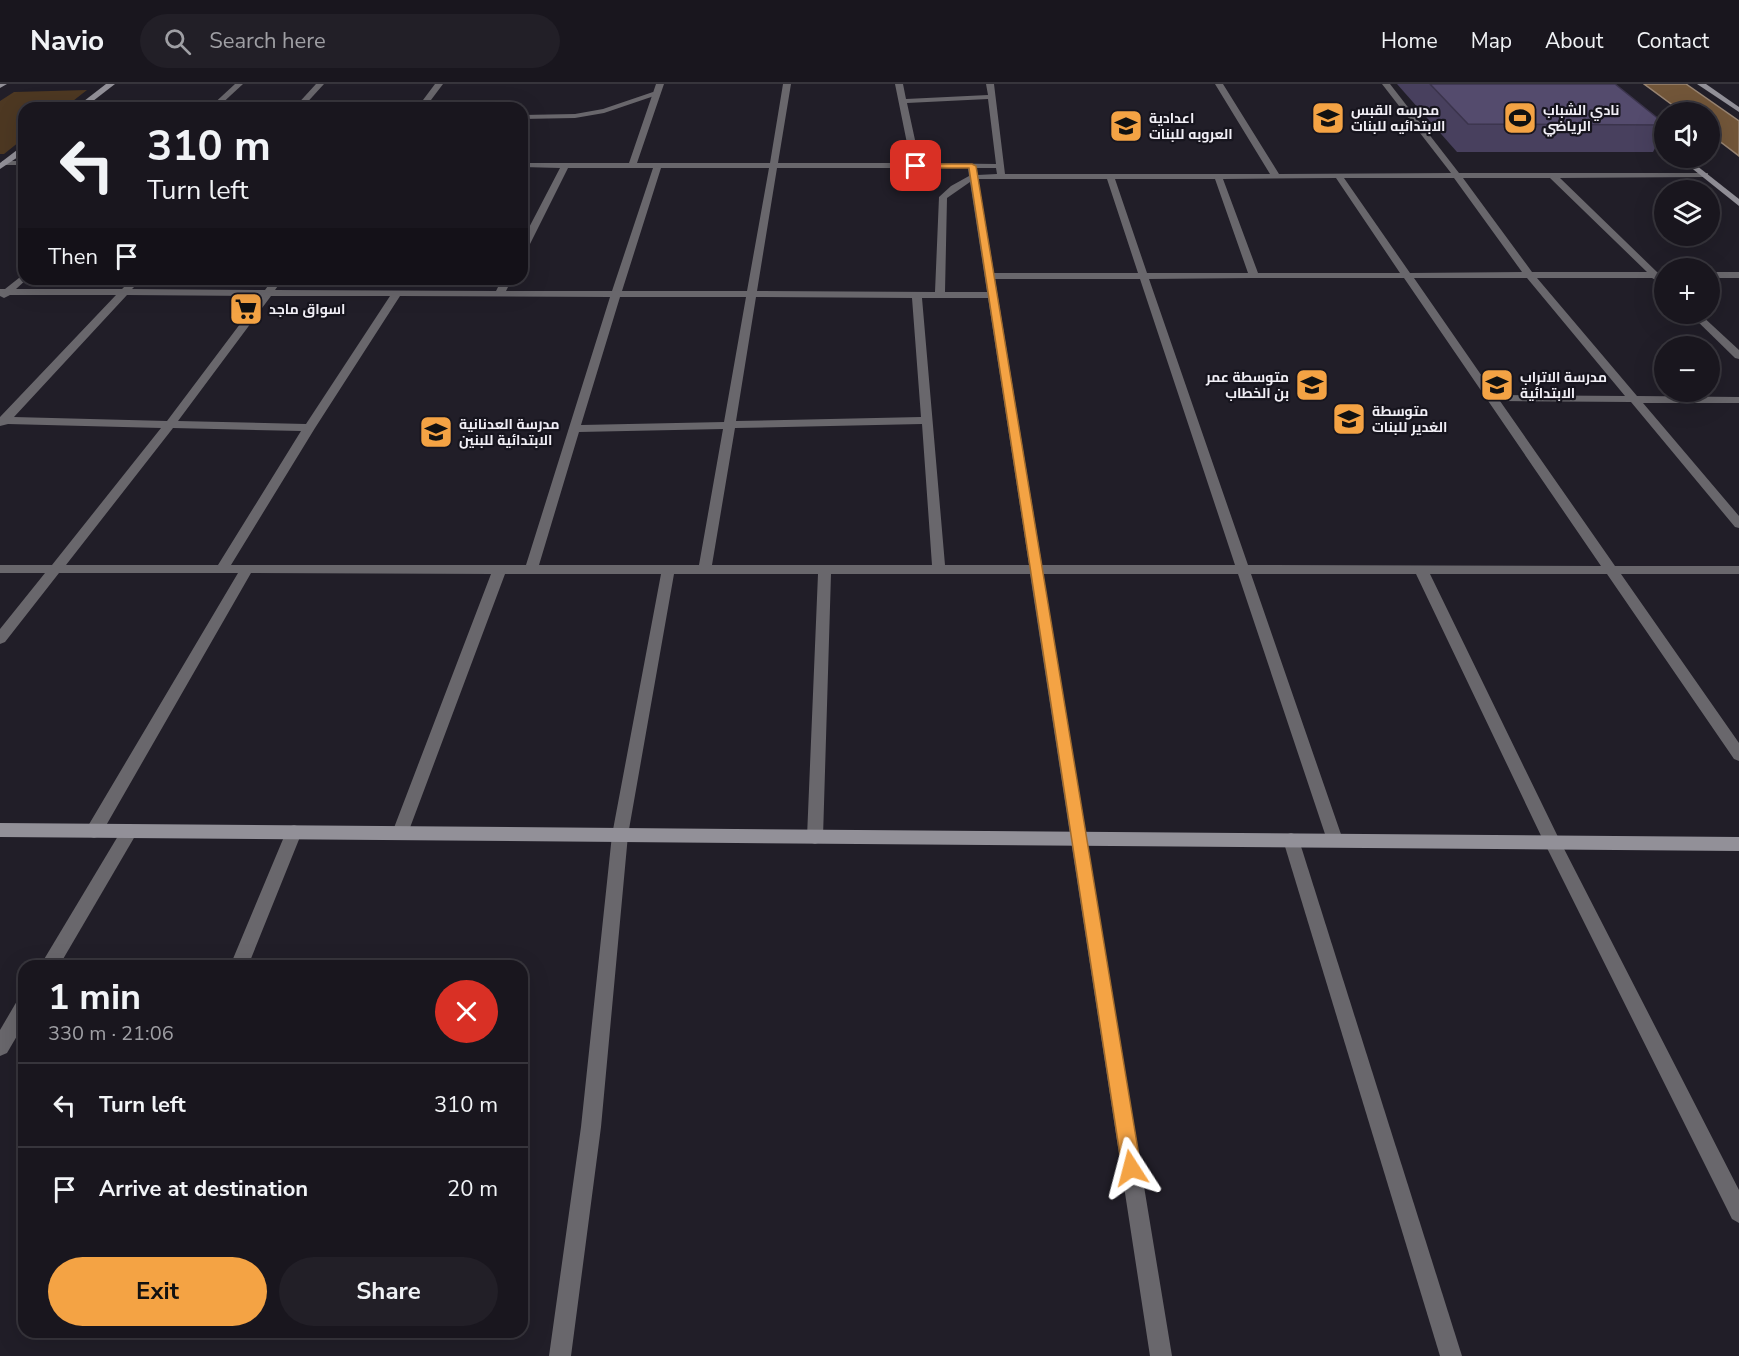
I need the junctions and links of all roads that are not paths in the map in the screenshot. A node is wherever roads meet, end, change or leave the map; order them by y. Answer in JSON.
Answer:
{"nodes":[{"id":1,"x":111,"y":84,"type":"edge"},
{"id":2,"x":239,"y":84,"type":"edge"},
{"id":3,"x":320,"y":84,"type":"edge"},
{"id":4,"x":439,"y":84,"type":"edge"},
{"id":5,"x":660,"y":84,"type":"edge"},
{"id":6,"x":787,"y":84,"type":"edge"},
{"id":7,"x":899,"y":84,"type":"edge"},
{"id":8,"x":990,"y":84,"type":"edge"},
{"id":9,"x":1219,"y":84,"type":"edge"},
{"id":10,"x":1386,"y":84,"type":"edge"},
{"id":11,"x":1701,"y":84,"type":"edge"},
{"id":12,"x":656,"y":94,"type":"junction"},
{"id":13,"x":992,"y":97,"type":"junction"},
{"id":14,"x":903,"y":101,"type":"junction"},
{"id":15,"x":87,"y":102,"type":"edge"},
{"id":16,"x":220,"y":102,"type":"edge"},
{"id":17,"x":304,"y":102,"type":"edge"},
{"id":18,"x":426,"y":102,"type":"edge"},
{"id":19,"x":1739,"y":110,"type":"edge"},
{"id":20,"x":528,"y":117,"type":"edge"},
{"id":21,"x":1637,"y":121,"type":"edge"},
{"id":22,"x":1654,"y":134,"type":"edge"},
{"id":23,"x":18,"y":153,"type":"edge"},
{"id":24,"x":18,"y":164,"type":"edge"},
{"id":25,"x":2,"y":165,"type":"edge"},
{"id":26,"x":528,"y":165,"type":"edge"},
{"id":27,"x":565,"y":165,"type":"junction"},
{"id":28,"x":632,"y":165,"type":"junction"},
{"id":29,"x":658,"y":165,"type":"junction"},
{"id":30,"x":773,"y":165,"type":"junction"},
{"id":31,"x":916,"y":166,"type":"junction"},
{"id":32,"x":1000,"y":166,"type":"junction"},
{"id":33,"x":1696,"y":168,"type":"edge"},
{"id":34,"x":973,"y":171,"type":"junction"},
{"id":35,"x":1705,"y":175,"type":"junction"},
{"id":36,"x":1218,"y":176,"type":"junction"},
{"id":37,"x":1276,"y":176,"type":"junction"},
{"id":38,"x":1338,"y":176,"type":"junction"},
{"id":39,"x":1457,"y":176,"type":"junction"},
{"id":40,"x":1552,"y":176,"type":"junction"},
{"id":41,"x":1002,"y":177,"type":"junction"},
{"id":42,"x":1110,"y":177,"type":"junction"},
{"id":43,"x":1739,"y":202,"type":"edge"},
{"id":44,"x":528,"y":238,"type":"edge"},
{"id":45,"x":1654,"y":270,"type":"edge"},
{"id":46,"x":1407,"y":275,"type":"junction"},
{"id":47,"x":1529,"y":275,"type":"junction"},
{"id":48,"x":1654,"y":275,"type":"edge"},
{"id":49,"x":1720,"y":275,"type":"edge"},
{"id":50,"x":1739,"y":275,"type":"edge"},
{"id":51,"x":990,"y":276,"type":"junction"},
{"id":52,"x":1144,"y":276,"type":"junction"},
{"id":53,"x":1254,"y":276,"type":"junction"},
{"id":54,"x":18,"y":282,"type":"edge"},
{"id":55,"x":131,"y":285,"type":"edge"},
{"id":56,"x":273,"y":285,"type":"edge"},
{"id":57,"x":389,"y":285,"type":"edge"},
{"id":58,"x":504,"y":285,"type":"edge"},
{"id":59,"x":125,"y":292,"type":"junction"},
{"id":60,"x":267,"y":292,"type":"junction"},
{"id":61,"x":384,"y":293,"type":"junction"},
{"id":62,"x":397,"y":293,"type":"junction"},
{"id":63,"x":500,"y":293,"type":"junction"},
{"id":64,"x":616,"y":293,"type":"junction"},
{"id":65,"x":3,"y":294,"type":"edge"},
{"id":66,"x":752,"y":294,"type":"junction"},
{"id":67,"x":918,"y":295,"type":"junction"},
{"id":68,"x":940,"y":295,"type":"junction"},
{"id":69,"x":993,"y":295,"type":"junction"},
{"id":70,"x":1705,"y":324,"type":"edge"},
{"id":71,"x":1739,"y":356,"type":"edge"},
{"id":72,"x":1491,"y":398,"type":"junction"},
{"id":73,"x":1634,"y":399,"type":"junction"},
{"id":74,"x":1739,"y":400,"type":"edge"},
{"id":75,"x":928,"y":420,"type":"junction"},
{"id":76,"x":2,"y":422,"type":"edge"},
{"id":77,"x":170,"y":424,"type":"junction"},
{"id":78,"x":729,"y":425,"type":"junction"},
{"id":79,"x":309,"y":428,"type":"junction"},
{"id":80,"x":574,"y":429,"type":"junction"},
{"id":81,"x":1739,"y":524,"type":"edge"},
{"id":82,"x":0,"y":569,"type":"edge"},
{"id":83,"x":53,"y":569,"type":"junction"},
{"id":84,"x":222,"y":569,"type":"junction"},
{"id":85,"x":247,"y":569,"type":"junction"},
{"id":86,"x":531,"y":569,"type":"junction"},
{"id":87,"x":668,"y":570,"type":"junction"},
{"id":88,"x":705,"y":570,"type":"junction"},
{"id":89,"x":825,"y":570,"type":"junction"},
{"id":90,"x":939,"y":570,"type":"junction"},
{"id":91,"x":1036,"y":570,"type":"junction"},
{"id":92,"x":1243,"y":570,"type":"junction"},
{"id":93,"x":1421,"y":570,"type":"junction"},
{"id":94,"x":1611,"y":570,"type":"junction"},
{"id":95,"x":1739,"y":570,"type":"edge"},
{"id":96,"x":499,"y":571,"type":"junction"},
{"id":97,"x":0,"y":639,"type":"edge"},
{"id":98,"x":1739,"y":755,"type":"edge"},
{"id":99,"x":0,"y":830,"type":"edge"},
{"id":100,"x":94,"y":831,"type":"junction"},
{"id":101,"x":130,"y":831,"type":"junction"},
{"id":102,"x":294,"y":832,"type":"junction"},
{"id":103,"x":400,"y":833,"type":"junction"},
{"id":104,"x":620,"y":835,"type":"junction"},
{"id":105,"x":815,"y":837,"type":"junction"},
{"id":106,"x":1079,"y":839,"type":"junction"},
{"id":107,"x":1291,"y":840,"type":"junction"},
{"id":108,"x":1335,"y":840,"type":"junction"},
{"id":109,"x":1552,"y":842,"type":"junction"},
{"id":110,"x":1739,"y":844,"type":"edge"},
{"id":111,"x":53,"y":960,"type":"edge"},
{"id":112,"x":241,"y":960,"type":"edge"},
{"id":113,"x":18,"y":1017,"type":"edge"},
{"id":114,"x":0,"y":1047,"type":"edge"},
{"id":115,"x":1739,"y":1212,"type":"edge"},
{"id":116,"x":560,"y":1356,"type":"edge"},
{"id":117,"x":1161,"y":1356,"type":"edge"},
{"id":118,"x":1450,"y":1356,"type":"edge"}],
"edges":[{"from":1,"to":15,"type":"street"},
{"from":2,"to":16,"type":"street"},
{"from":3,"to":17,"type":"street"},
{"from":4,"to":18,"type":"street"},
{"from":5,"to":12,"type":"street"},
{"from":6,"to":30,"type":"street"},
{"from":7,"to":14,"type":"street"},
{"from":8,"to":13,"type":"street"},
{"from":9,"to":37,"type":"street"},
{"from":10,"to":39,"type":"street"},
{"from":11,"to":19,"type":"street"},
{"from":12,"to":20,"type":"street"},
{"from":12,"to":28,"type":"street"},
{"from":13,"to":14,"type":"street"},
{"from":13,"to":32,"type":"street"},
{"from":14,"to":31,"type":"street"},
{"from":21,"to":22,"type":"street"},
{"from":23,"to":25,"type":"street"},
{"from":24,"to":25,"type":"street"},
{"from":26,"to":27,"type":"street"},
{"from":27,"to":28,"type":"street"},
{"from":27,"to":44,"type":"street"},
{"from":28,"to":29,"type":"street"},
{"from":29,"to":30,"type":"street"},
{"from":29,"to":64,"type":"street"},
{"from":30,"to":31,"type":"street"},
{"from":30,"to":66,"type":"street"},
{"from":31,"to":34,"type":"street"},
{"from":32,"to":34,"type":"street"},
{"from":32,"to":41,"type":"street"},
{"from":33,"to":35,"type":"street"},
{"from":34,"to":41,"type":"street"},
{"from":34,"to":51,"type":"street"},
{"from":34,"to":68,"type":"street"},
{"from":35,"to":40,"type":"street"},
{"from":35,"to":43,"type":"street"},
{"from":36,"to":37,"type":"street"},
{"from":36,"to":42,"type":"street"},
{"from":36,"to":53,"type":"street"},
{"from":37,"to":38,"type":"street"},
{"from":38,"to":39,"type":"street"},
{"from":38,"to":46,"type":"street"},
{"from":39,"to":40,"type":"street"},
{"from":39,"to":47,"type":"street"},
{"from":40,"to":45,"type":"street"},
{"from":41,"to":42,"type":"street"},
{"from":42,"to":52,"type":"street"},
{"from":46,"to":47,"type":"street"},
{"from":46,"to":53,"type":"street"},
{"from":46,"to":72,"type":"street"},
{"from":47,"to":48,"type":"street"},
{"from":47,"to":73,"type":"street"},
{"from":49,"to":50,"type":"street"},
{"from":51,"to":52,"type":"street"},
{"from":51,"to":69,"type":"street"},
{"from":52,"to":53,"type":"street"},
{"from":52,"to":92,"type":"street"},
{"from":54,"to":65,"type":"street"},
{"from":55,"to":59,"type":"street"},
{"from":56,"to":60,"type":"street"},
{"from":57,"to":61,"type":"street"},
{"from":58,"to":63,"type":"street"},
{"from":59,"to":60,"type":"street"},
{"from":59,"to":65,"type":"street"},
{"from":59,"to":76,"type":"street"},
{"from":60,"to":61,"type":"street"},
{"from":60,"to":77,"type":"street"},
{"from":61,"to":62,"type":"street"},
{"from":62,"to":63,"type":"street"},
{"from":62,"to":79,"type":"street"},
{"from":63,"to":64,"type":"street"},
{"from":64,"to":66,"type":"street"},
{"from":64,"to":80,"type":"street"},
{"from":66,"to":67,"type":"street"},
{"from":66,"to":78,"type":"street"},
{"from":67,"to":68,"type":"street"},
{"from":67,"to":75,"type":"street"},
{"from":68,"to":69,"type":"street"},
{"from":69,"to":91,"type":"street"},
{"from":70,"to":71,"type":"street"},
{"from":72,"to":73,"type":"street"},
{"from":72,"to":94,"type":"street"},
{"from":73,"to":74,"type":"street"},
{"from":73,"to":81,"type":"street"},
{"from":75,"to":78,"type":"street"},
{"from":75,"to":90,"type":"street"},
{"from":76,"to":77,"type":"street"},
{"from":77,"to":79,"type":"street"},
{"from":77,"to":83,"type":"street"},
{"from":78,"to":80,"type":"street"},
{"from":78,"to":88,"type":"street"},
{"from":79,"to":84,"type":"street"},
{"from":80,"to":86,"type":"street"},
{"from":82,"to":83,"type":"street"},
{"from":83,"to":84,"type":"street"},
{"from":83,"to":97,"type":"street"},
{"from":84,"to":85,"type":"street"},
{"from":85,"to":96,"type":"street"},
{"from":85,"to":100,"type":"street"},
{"from":86,"to":87,"type":"street"},
{"from":86,"to":96,"type":"street"},
{"from":87,"to":88,"type":"street"},
{"from":87,"to":104,"type":"street"},
{"from":88,"to":89,"type":"street"},
{"from":89,"to":90,"type":"street"},
{"from":89,"to":105,"type":"street"},
{"from":90,"to":91,"type":"street"},
{"from":91,"to":92,"type":"street"},
{"from":91,"to":106,"type":"street"},
{"from":92,"to":93,"type":"street"},
{"from":92,"to":108,"type":"street"},
{"from":93,"to":94,"type":"street"},
{"from":93,"to":109,"type":"street"},
{"from":94,"to":95,"type":"street"},
{"from":94,"to":98,"type":"street"},
{"from":96,"to":103,"type":"street"},
{"from":99,"to":100,"type":"street"},
{"from":100,"to":101,"type":"street"},
{"from":101,"to":102,"type":"street"},
{"from":101,"to":111,"type":"street"},
{"from":102,"to":103,"type":"street"},
{"from":102,"to":112,"type":"street"},
{"from":103,"to":104,"type":"street"},
{"from":104,"to":105,"type":"street"},
{"from":104,"to":116,"type":"street"},
{"from":105,"to":106,"type":"street"},
{"from":106,"to":107,"type":"street"},
{"from":106,"to":117,"type":"street"},
{"from":107,"to":108,"type":"street"},
{"from":107,"to":118,"type":"street"},
{"from":108,"to":109,"type":"street"},
{"from":109,"to":110,"type":"street"},
{"from":109,"to":115,"type":"street"},
{"from":113,"to":114,"type":"street"}]}
